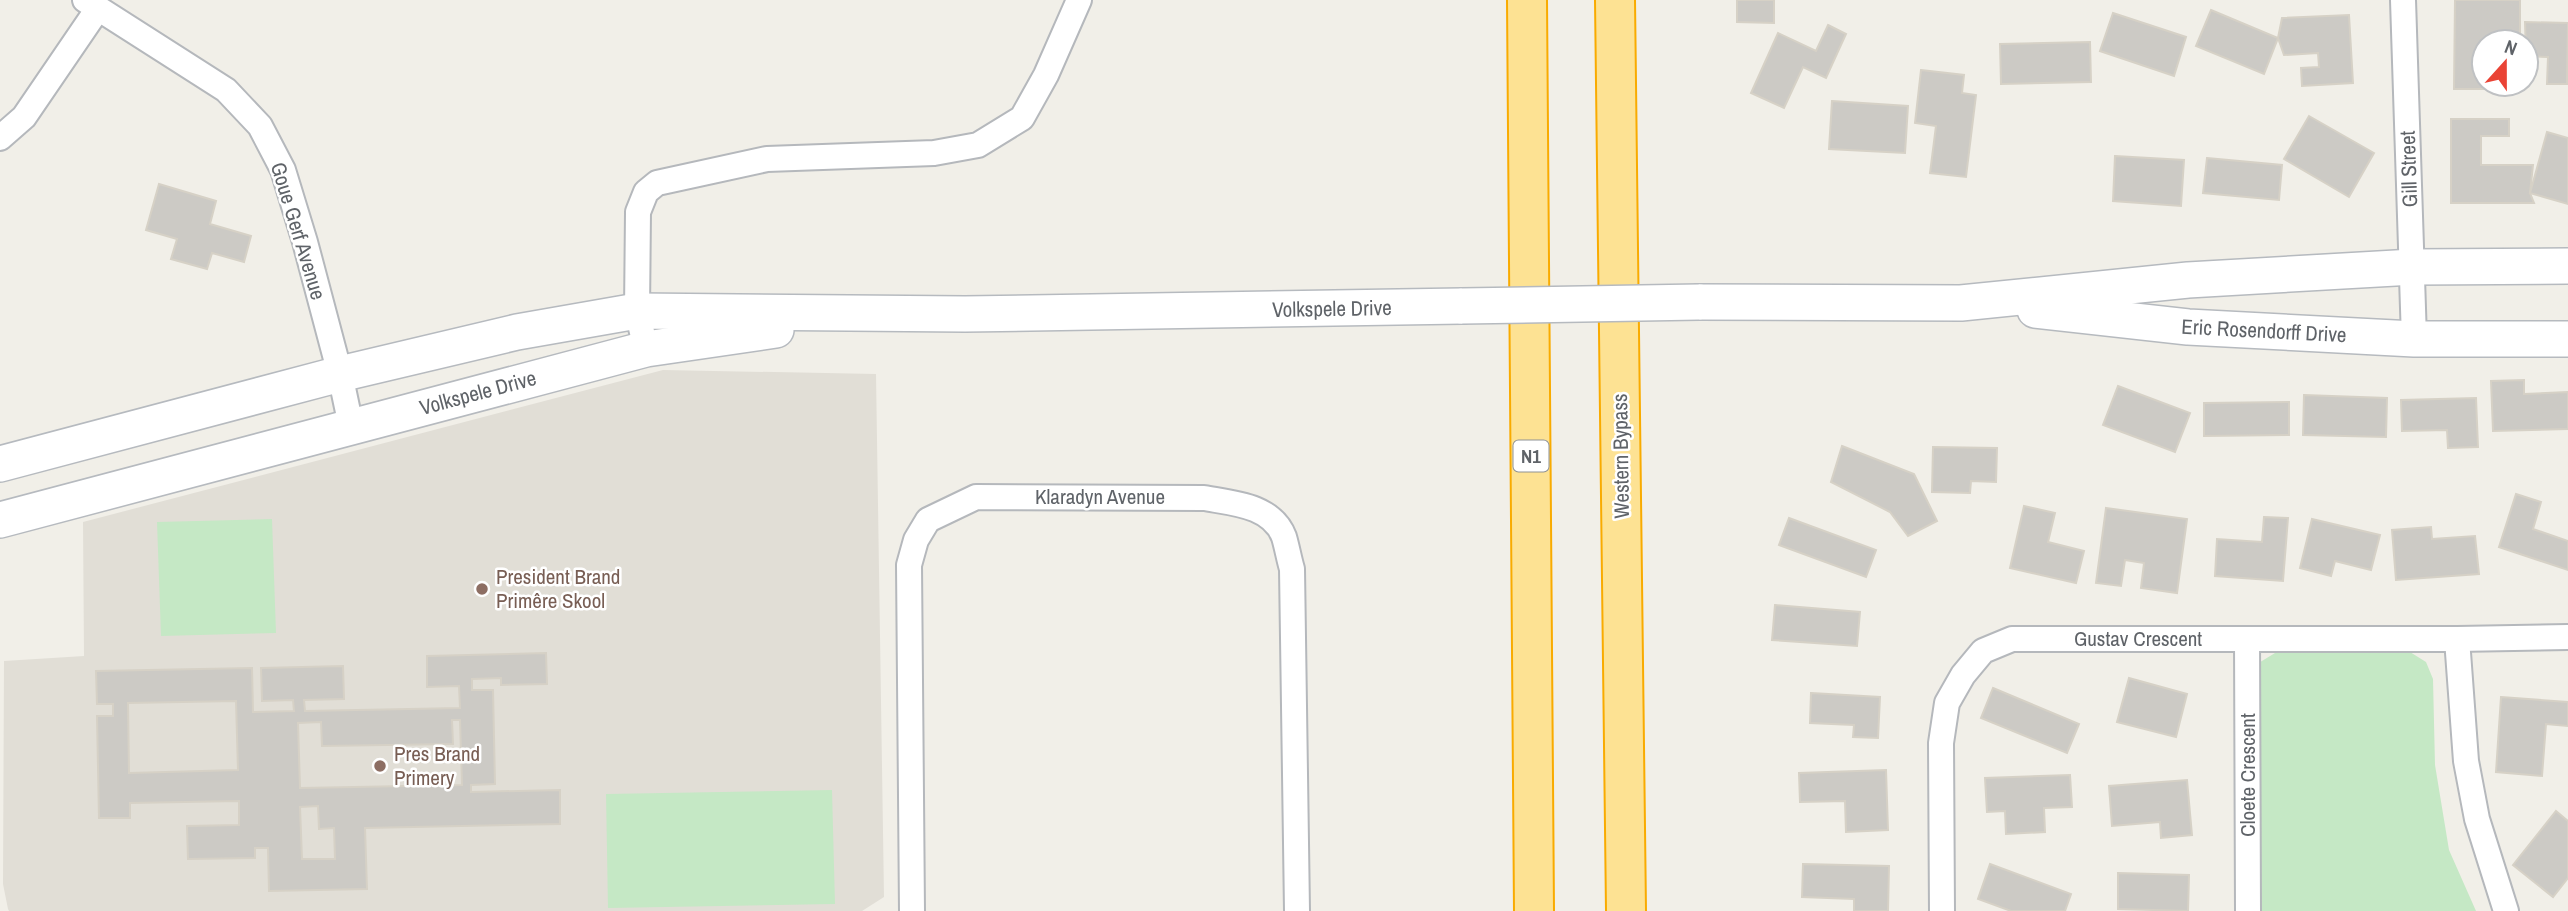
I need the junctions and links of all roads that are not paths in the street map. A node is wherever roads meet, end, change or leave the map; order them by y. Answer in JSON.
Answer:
{"nodes":[{"id":1,"x":1079,"y":0,"type":"edge"},
{"id":2,"x":1527,"y":0,"type":"edge"},
{"id":3,"x":1615,"y":0,"type":"edge"},
{"id":4,"x":2403,"y":0,"type":"edge"},
{"id":5,"x":91,"y":5,"type":"edge"},
{"id":6,"x":0,"y":138,"type":"edge"},
{"id":7,"x":2568,"y":266,"type":"edge"},
{"id":8,"x":2413,"y":267,"type":"junction"},
{"id":9,"x":2188,"y":280,"type":"junction"},
{"id":10,"x":1699,"y":302,"type":"joint"},
{"id":11,"x":1961,"y":303,"type":"junction"},
{"id":12,"x":637,"y":311,"type":"junction"},
{"id":13,"x":965,"y":314,"type":"junction"},
{"id":14,"x":2188,"y":327,"type":"junction"},
{"id":15,"x":2414,"y":339,"type":"junction"},
{"id":16,"x":2568,"y":339,"type":"edge"},
{"id":17,"x":646,"y":349,"type":"junction"},
{"id":18,"x":340,"y":374,"type":"junction"},
{"id":19,"x":351,"y":426,"type":"junction"},
{"id":20,"x":5,"y":465,"type":"edge"},
{"id":21,"x":0,"y":520,"type":"edge"},
{"id":22,"x":2568,"y":637,"type":"edge"},
{"id":23,"x":2247,"y":639,"type":"junction"},
{"id":24,"x":2457,"y":639,"type":"junction"},
{"id":25,"x":912,"y":911,"type":"edge"},
{"id":26,"x":1297,"y":911,"type":"edge"},
{"id":27,"x":1534,"y":911,"type":"edge"},
{"id":28,"x":1626,"y":911,"type":"edge"},
{"id":29,"x":1942,"y":911,"type":"edge"},
{"id":30,"x":2248,"y":911,"type":"edge"},
{"id":31,"x":2506,"y":911,"type":"edge"}],
"edges":[{"from":1,"to":12,"type":"street"},
{"from":2,"to":27,"type":"highway","number":"N1"},
{"from":3,"to":28,"type":"highway","name":"Western Bypass"},
{"from":4,"to":8,"type":"street","name":"Gill Street"},
{"from":5,"to":6,"type":"street"},
{"from":5,"to":18,"type":"street","name":"Goue Gerf Avenue"},
{"from":7,"to":8,"type":"street","name":"Eric Rosendorff Drive"},
{"from":8,"to":9,"type":"street","name":"Eric Rosendorff Drive"},
{"from":8,"to":15,"type":"street","name":"Gill Street"},
{"from":9,"to":11,"type":"street","name":"Eric Rosendorff Drive"},
{"from":9,"to":14,"type":"street"},
{"from":10,"to":11,"type":"street","name":"Eric Rosendorff Drive"},
{"from":10,"to":13,"type":"street","name":"Volkspele Drive","bridge":true},
{"from":11,"to":14,"type":"street","name":"Eric Rosendorff Drive"},
{"from":12,"to":13,"type":"street","name":"Volkspele Drive"},
{"from":12,"to":17,"type":"street"},
{"from":12,"to":18,"type":"street","name":"Volkspele Drive"},
{"from":13,"to":17,"type":"street","name":"Volkspele Drive"},
{"from":14,"to":15,"type":"street","name":"Eric Rosendorff Drive"},
{"from":15,"to":16,"type":"street","name":"Eric Rosendorff Drive"},
{"from":17,"to":19,"type":"street","name":"Volkspele Drive"},
{"from":18,"to":19,"type":"street","name":"Goue Gerf Avenue"},
{"from":18,"to":20,"type":"street","name":"Volkspele Drive"},
{"from":19,"to":21,"type":"street","name":"Volkspele Drive"},
{"from":22,"to":24,"type":"street","name":"Gustav Crescent"},
{"from":23,"to":24,"type":"street","name":"Gustav Crescent"},
{"from":23,"to":29,"type":"street","name":"Gustav Crescent"},
{"from":23,"to":30,"type":"street","name":"Cloete Crescent"},
{"from":24,"to":31,"type":"street"},
{"from":25,"to":26,"type":"street","name":"Klaradyn Avenue"}]}
